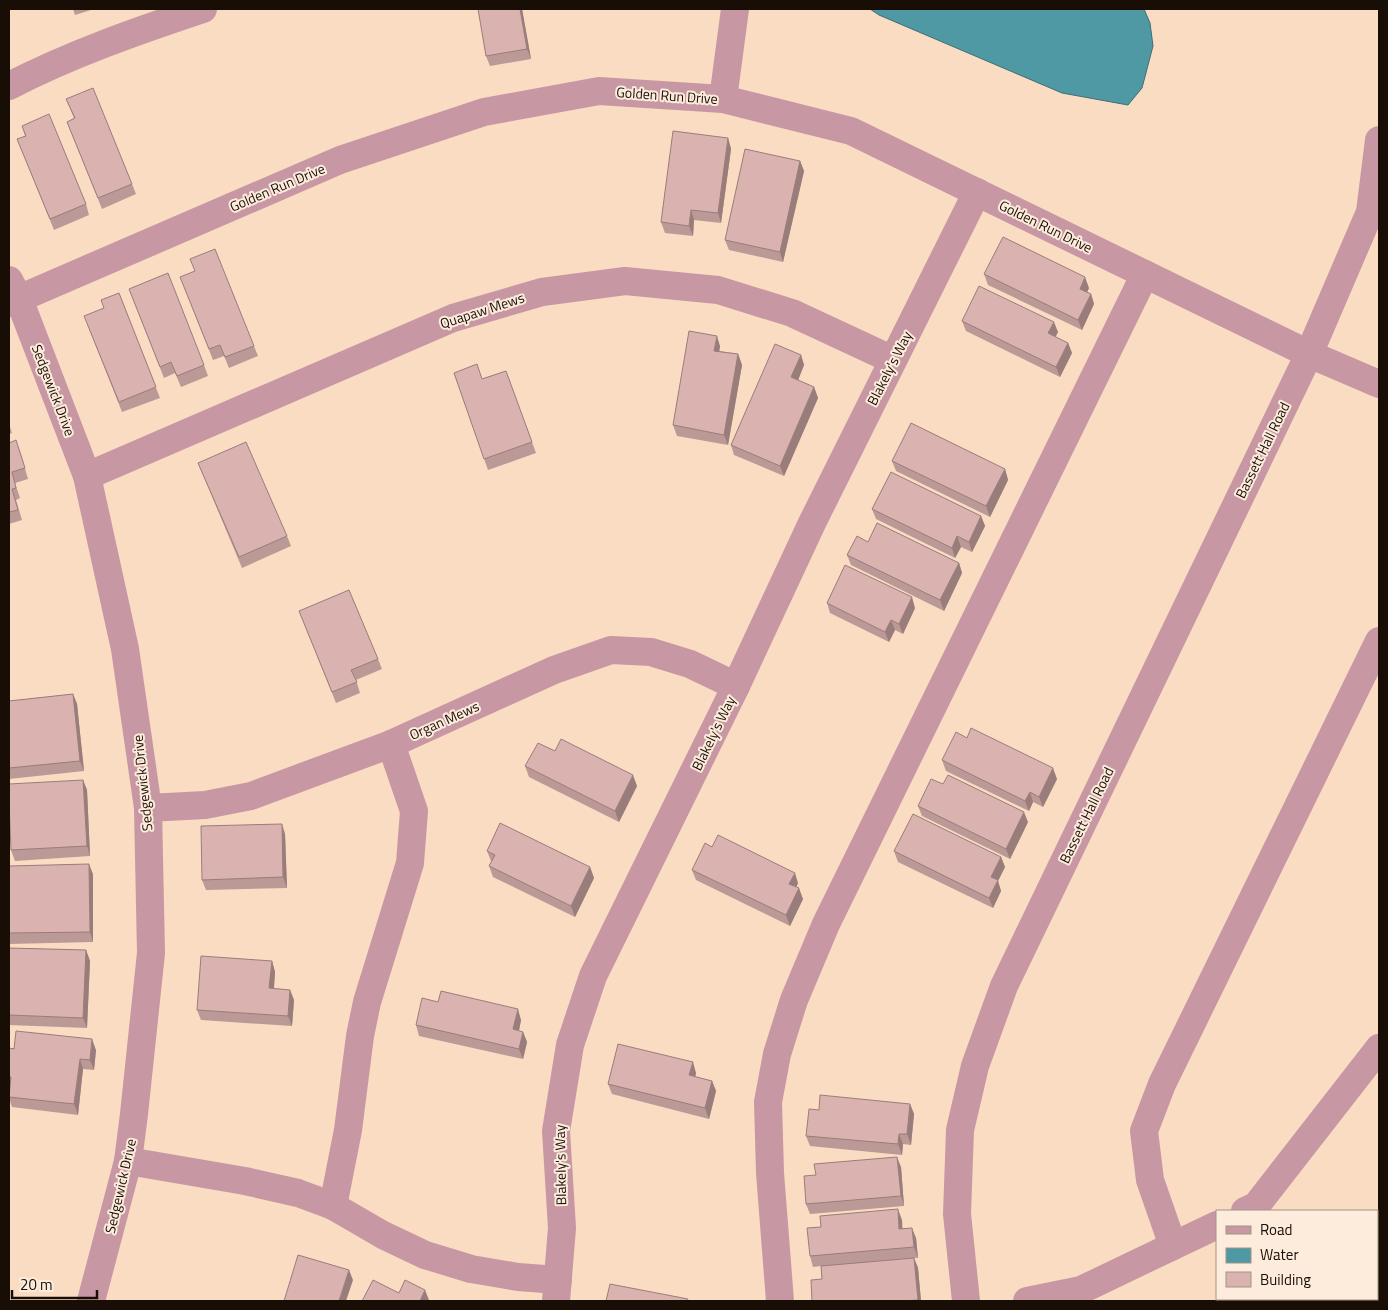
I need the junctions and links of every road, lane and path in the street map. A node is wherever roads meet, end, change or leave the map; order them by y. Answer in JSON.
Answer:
{"nodes":[{"id":1,"x":203,"y":9,"type":"edge"},
{"id":2,"x":735,"y":9,"type":"edge"},
{"id":3,"x":9,"y":86,"type":"edge"},
{"id":4,"x":723,"y":99,"type":"junction"},
{"id":5,"x":1379,"y":140,"type":"edge"},
{"id":6,"x":977,"y":192,"type":"junction"},
{"id":7,"x":1145,"y":274,"type":"junction"},
{"id":8,"x":12,"y":294,"type":"edge"},
{"id":9,"x":1309,"y":354,"type":"junction"},
{"id":10,"x":893,"y":360,"type":"junction"},
{"id":11,"x":1379,"y":384,"type":"edge"},
{"id":12,"x":87,"y":476,"type":"junction"},
{"id":13,"x":1379,"y":640,"type":"edge"},
{"id":14,"x":736,"y":686,"type":"junction"},
{"id":15,"x":392,"y":744,"type":"junction"},
{"id":16,"x":148,"y":808,"type":"junction"},
{"id":17,"x":1379,"y":1048,"type":"edge"},
{"id":18,"x":128,"y":1161,"type":"junction"},
{"id":19,"x":333,"y":1206,"type":"junction"},
{"id":20,"x":1247,"y":1210,"type":"edge"},
{"id":21,"x":1216,"y":1225,"type":"edge"},
{"id":22,"x":1173,"y":1246,"type":"junction"},
{"id":23,"x":557,"y":1291,"type":"edge"},
{"id":24,"x":91,"y":1301,"type":"edge"},
{"id":25,"x":780,"y":1301,"type":"edge"},
{"id":26,"x":966,"y":1301,"type":"edge"},
{"id":27,"x":1027,"y":1301,"type":"edge"}],
"edges":[{"from":1,"to":3,"type":"street"},
{"from":2,"to":4,"type":"street"},
{"from":4,"to":6,"type":"street","name":"Golden Run Drive"},
{"from":4,"to":8,"type":"street","name":"Golden Run Drive"},
{"from":5,"to":9,"type":"street","name":"Bassett Hall Road"},
{"from":6,"to":7,"type":"street","name":"Golden Run Drive"},
{"from":6,"to":10,"type":"street","name":"Blakely's Way"},
{"from":7,"to":9,"type":"street","name":"Golden Run Drive"},
{"from":7,"to":25,"type":"street"},
{"from":8,"to":12,"type":"street","name":"Sedgewick Drive"},
{"from":9,"to":11,"type":"street","name":"Golden Run Drive"},
{"from":9,"to":26,"type":"street","name":"Bassett Hall Road"},
{"from":10,"to":12,"type":"street","name":"Quapaw Mews"},
{"from":10,"to":14,"type":"street","name":"Blakely's Way"},
{"from":12,"to":16,"type":"street","name":"Sedgewick Drive"},
{"from":13,"to":22,"type":"street"},
{"from":14,"to":15,"type":"street","name":"Organ Mews"},
{"from":14,"to":23,"type":"street","name":"Blakely's Way"},
{"from":15,"to":16,"type":"street","name":"Organ Mews"},
{"from":15,"to":19,"type":"street"},
{"from":16,"to":18,"type":"street","name":"Sedgewick Drive"},
{"from":17,"to":20,"type":"street"},
{"from":18,"to":19,"type":"street"},
{"from":18,"to":24,"type":"street","name":"Sedgewick Drive"},
{"from":19,"to":23,"type":"street"},
{"from":21,"to":22,"type":"street"},
{"from":22,"to":27,"type":"street"}]}
